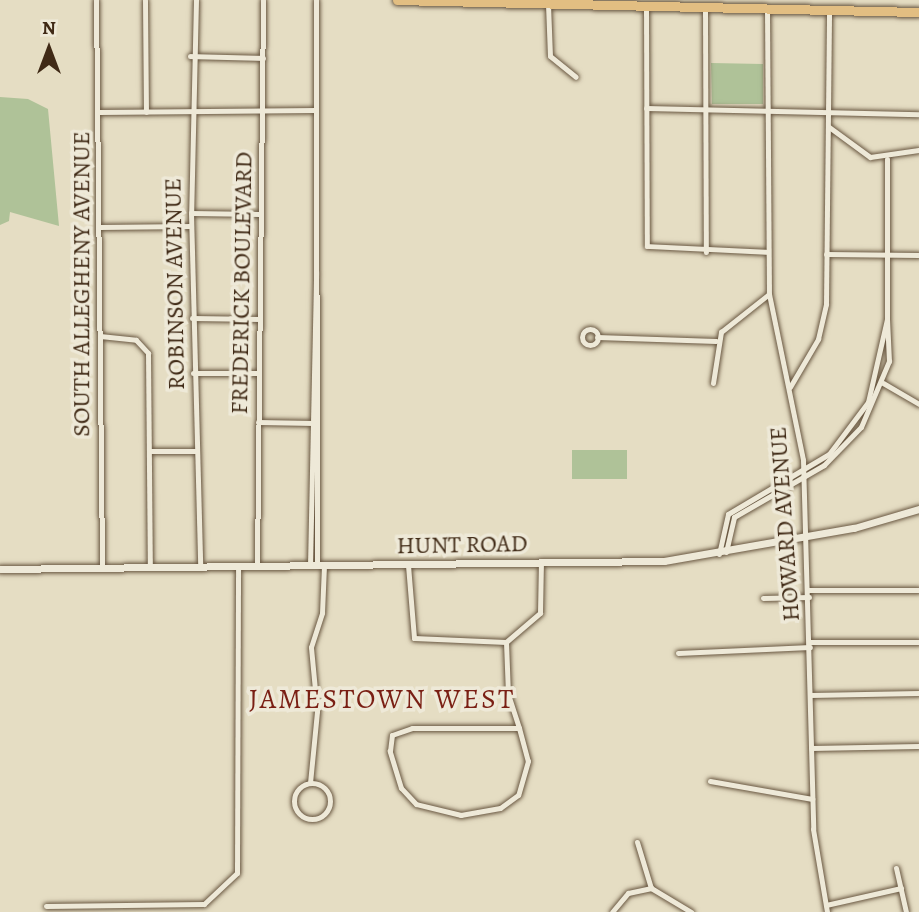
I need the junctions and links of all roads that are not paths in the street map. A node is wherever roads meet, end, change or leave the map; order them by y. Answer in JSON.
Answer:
{"nodes":[{"id":1,"x":96,"y":0,"type":"edge"},
{"id":2,"x":145,"y":0,"type":"edge"},
{"id":3,"x":196,"y":0,"type":"edge"},
{"id":4,"x":262,"y":0,"type":"edge"},
{"id":5,"x":317,"y":0,"type":"edge"},
{"id":6,"x":397,"y":0,"type":"edge"},
{"id":7,"x":484,"y":1,"type":"edge"},
{"id":8,"x":616,"y":3,"type":"edge"},
{"id":9,"x":548,"y":4,"type":"junction"},
{"id":10,"x":737,"y":4,"type":"edge"},
{"id":11,"x":789,"y":5,"type":"edge"},
{"id":12,"x":646,"y":6,"type":"junction"},
{"id":13,"x":705,"y":7,"type":"junction"},
{"id":14,"x":766,"y":9,"type":"junction"},
{"id":15,"x":828,"y":11,"type":"junction"},
{"id":16,"x":919,"y":12,"type":"edge"},
{"id":17,"x":190,"y":56,"type":"junction"},
{"id":18,"x":262,"y":58,"type":"junction"},
{"id":19,"x":576,"y":77,"type":"dead end"},
{"id":20,"x":262,"y":108,"type":"junction"},
{"id":21,"x":646,"y":108,"type":"junction"},
{"id":22,"x":706,"y":108,"type":"junction"},
{"id":23,"x":191,"y":109,"type":"junction"},
{"id":24,"x":316,"y":110,"type":"junction"},
{"id":25,"x":768,"y":110,"type":"junction"},
{"id":26,"x":828,"y":111,"type":"junction"},
{"id":27,"x":99,"y":112,"type":"junction"},
{"id":28,"x":146,"y":112,"type":"junction"},
{"id":29,"x":919,"y":114,"type":"edge"},
{"id":30,"x":828,"y":125,"type":"junction"},
{"id":31,"x":919,"y":150,"type":"edge"},
{"id":32,"x":887,"y":159,"type":"junction"},
{"id":33,"x":191,"y":213,"type":"junction"},
{"id":34,"x":260,"y":214,"type":"junction"},
{"id":35,"x":191,"y":226,"type":"junction"},
{"id":36,"x":99,"y":227,"type":"junction"},
{"id":37,"x":706,"y":252,"type":"junction"},
{"id":38,"x":768,"y":252,"type":"junction"},
{"id":39,"x":826,"y":254,"type":"junction"},
{"id":40,"x":886,"y":254,"type":"junction"},
{"id":41,"x":919,"y":255,"type":"edge"},
{"id":42,"x":769,"y":294,"type":"junction"},
{"id":43,"x":192,"y":318,"type":"junction"},
{"id":44,"x":260,"y":319,"type":"junction"},
{"id":45,"x":887,"y":319,"type":"junction"},
{"id":46,"x":100,"y":335,"type":"junction"},
{"id":47,"x":597,"y":337,"type":"dead end"},
{"id":48,"x":716,"y":341,"type":"junction"},
{"id":49,"x":193,"y":373,"type":"junction"},
{"id":50,"x":259,"y":373,"type":"junction"},
{"id":51,"x":713,"y":383,"type":"dead end"},
{"id":52,"x":883,"y":383,"type":"junction"},
{"id":53,"x":789,"y":388,"type":"junction"},
{"id":54,"x":919,"y":404,"type":"edge"},
{"id":55,"x":258,"y":422,"type":"junction"},
{"id":56,"x":315,"y":423,"type":"junction"},
{"id":57,"x":150,"y":451,"type":"junction"},
{"id":58,"x":195,"y":451,"type":"junction"},
{"id":59,"x":804,"y":471,"type":"junction"},
{"id":60,"x":804,"y":479,"type":"junction"},
{"id":61,"x":918,"y":511,"type":"edge"},
{"id":62,"x":808,"y":537,"type":"junction"},
{"id":63,"x":723,"y":553,"type":"junction"},
{"id":64,"x":541,"y":563,"type":"junction"},
{"id":65,"x":408,"y":565,"type":"junction"},
{"id":66,"x":257,"y":566,"type":"junction"},
{"id":67,"x":317,"y":566,"type":"junction"},
{"id":68,"x":150,"y":567,"type":"junction"},
{"id":69,"x":200,"y":567,"type":"junction"},
{"id":70,"x":238,"y":567,"type":"junction"},
{"id":71,"x":102,"y":568,"type":"junction"},
{"id":72,"x":0,"y":569,"type":"edge"},
{"id":73,"x":809,"y":590,"type":"junction"},
{"id":74,"x":919,"y":590,"type":"edge"},
{"id":75,"x":809,"y":597,"type":"junction"},
{"id":76,"x":763,"y":598,"type":"dead end"},
{"id":77,"x":506,"y":642,"type":"junction"},
{"id":78,"x":919,"y":642,"type":"edge"},
{"id":79,"x":810,"y":645,"type":"junction"},
{"id":80,"x":678,"y":653,"type":"dead end"},
{"id":81,"x":919,"y":693,"type":"edge"},
{"id":82,"x":810,"y":695,"type":"junction"},
{"id":83,"x":519,"y":728,"type":"junction"},
{"id":84,"x":919,"y":746,"type":"edge"},
{"id":85,"x":811,"y":748,"type":"junction"},
{"id":86,"x":710,"y":781,"type":"dead end"},
{"id":87,"x":310,"y":783,"type":"junction"},
{"id":88,"x":812,"y":799,"type":"junction"},
{"id":89,"x":637,"y":842,"type":"dead end"},
{"id":90,"x":896,"y":868,"type":"dead end"},
{"id":91,"x":651,"y":888,"type":"junction"},
{"id":92,"x":901,"y":888,"type":"junction"},
{"id":93,"x":46,"y":906,"type":"dead end"},
{"id":94,"x":826,"y":908,"type":"edge"},
{"id":95,"x":612,"y":912,"type":"edge"},
{"id":96,"x":691,"y":912,"type":"edge"},
{"id":97,"x":906,"y":912,"type":"edge"}],
"edges":[{"from":1,"to":27,"type":"street","name":"SOUTH ALLEGHENY AVENUE"},
{"from":2,"to":28,"type":"street"},
{"from":3,"to":17,"type":"street","name":"ROBINSON AVENUE"},
{"from":4,"to":18,"type":"street","name":"FREDERICK BOULEVARD"},
{"from":5,"to":24,"type":"street"},
{"from":6,"to":7,"type":"main road"},
{"from":7,"to":9,"type":"main road"},
{"from":8,"to":9,"type":"main road"},
{"from":8,"to":12,"type":"main road"},
{"from":9,"to":19,"type":"street"},
{"from":10,"to":13,"type":"main road"},
{"from":10,"to":14,"type":"main road"},
{"from":11,"to":14,"type":"main road"},
{"from":11,"to":15,"type":"main road"},
{"from":12,"to":13,"type":"main road"},
{"from":12,"to":21,"type":"street"},
{"from":13,"to":22,"type":"street"},
{"from":14,"to":25,"type":"street","name":"HOWARD AVENUE"},
{"from":15,"to":16,"type":"main road"},
{"from":15,"to":26,"type":"street"},
{"from":17,"to":18,"type":"street"},
{"from":17,"to":23,"type":"street","name":"ROBINSON AVENUE"},
{"from":18,"to":20,"type":"street","name":"FREDERICK BOULEVARD"},
{"from":20,"to":23,"type":"street"},
{"from":20,"to":24,"type":"street"},
{"from":20,"to":34,"type":"street","name":"FREDERICK BOULEVARD"},
{"from":21,"to":22,"type":"street"},
{"from":21,"to":37,"type":"street"},
{"from":22,"to":25,"type":"street"},
{"from":22,"to":37,"type":"street"},
{"from":23,"to":28,"type":"street"},
{"from":23,"to":33,"type":"street","name":"ROBINSON AVENUE"},
{"from":24,"to":56,"type":"street"},
{"from":25,"to":26,"type":"street"},
{"from":25,"to":38,"type":"street","name":"HOWARD AVENUE"},
{"from":26,"to":29,"type":"street"},
{"from":26,"to":30,"type":"street"},
{"from":27,"to":28,"type":"street"},
{"from":27,"to":36,"type":"street","name":"SOUTH ALLEGHENY AVENUE"},
{"from":30,"to":32,"type":"street"},
{"from":30,"to":39,"type":"street"},
{"from":31,"to":32,"type":"street"},
{"from":32,"to":40,"type":"street"},
{"from":33,"to":34,"type":"street"},
{"from":33,"to":35,"type":"street","name":"ROBINSON AVENUE"},
{"from":34,"to":44,"type":"street","name":"FREDERICK BOULEVARD"},
{"from":35,"to":36,"type":"street"},
{"from":35,"to":43,"type":"street","name":"ROBINSON AVENUE"},
{"from":36,"to":46,"type":"street","name":"SOUTH ALLEGHENY AVENUE"},
{"from":37,"to":38,"type":"street"},
{"from":38,"to":42,"type":"street","name":"HOWARD AVENUE"},
{"from":39,"to":40,"type":"street"},
{"from":39,"to":53,"type":"street"},
{"from":40,"to":41,"type":"street"},
{"from":40,"to":45,"type":"street"},
{"from":42,"to":48,"type":"street"},
{"from":42,"to":53,"type":"street","name":"HOWARD AVENUE"},
{"from":43,"to":44,"type":"street"},
{"from":43,"to":49,"type":"street","name":"ROBINSON AVENUE"},
{"from":44,"to":50,"type":"street","name":"FREDERICK BOULEVARD"},
{"from":45,"to":52,"type":"street"},
{"from":45,"to":59,"type":"street"},
{"from":46,"to":57,"type":"street"},
{"from":46,"to":71,"type":"street","name":"SOUTH ALLEGHENY AVENUE"},
{"from":47,"to":48,"type":"street"},
{"from":48,"to":51,"type":"street"},
{"from":49,"to":50,"type":"street"},
{"from":49,"to":58,"type":"street","name":"ROBINSON AVENUE"},
{"from":50,"to":55,"type":"street","name":"FREDERICK BOULEVARD"},
{"from":52,"to":54,"type":"street"},
{"from":52,"to":60,"type":"street"},
{"from":53,"to":59,"type":"street","name":"HOWARD AVENUE"},
{"from":55,"to":56,"type":"street"},
{"from":55,"to":66,"type":"street","name":"FREDERICK BOULEVARD"},
{"from":56,"to":67,"type":"street"},
{"from":57,"to":58,"type":"street"},
{"from":57,"to":68,"type":"street"},
{"from":58,"to":69,"type":"street","name":"ROBINSON AVENUE"},
{"from":59,"to":60,"type":"street","name":"HOWARD AVENUE"},
{"from":59,"to":63,"type":"street"},
{"from":60,"to":62,"type":"street","name":"HOWARD AVENUE"},
{"from":60,"to":63,"type":"street"},
{"from":61,"to":62,"type":"street","name":"HUNT ROAD"},
{"from":62,"to":63,"type":"street","name":"HUNT ROAD"},
{"from":62,"to":73,"type":"street","name":"HOWARD AVENUE"},
{"from":63,"to":64,"type":"street","name":"HUNT ROAD"},
{"from":64,"to":65,"type":"street","name":"HUNT ROAD"},
{"from":64,"to":77,"type":"street"},
{"from":65,"to":67,"type":"street","name":"HUNT ROAD"},
{"from":65,"to":77,"type":"street"},
{"from":66,"to":67,"type":"street","name":"HUNT ROAD"},
{"from":66,"to":70,"type":"street","name":"HUNT ROAD"},
{"from":67,"to":87,"type":"street"},
{"from":68,"to":69,"type":"street","name":"HUNT ROAD"},
{"from":68,"to":71,"type":"street","name":"HUNT ROAD"},
{"from":69,"to":70,"type":"street","name":"HUNT ROAD"},
{"from":70,"to":93,"type":"street"},
{"from":71,"to":72,"type":"street","name":"HUNT ROAD"},
{"from":73,"to":74,"type":"street"},
{"from":73,"to":75,"type":"street","name":"HOWARD AVENUE"},
{"from":75,"to":76,"type":"street"},
{"from":75,"to":79,"type":"street","name":"HOWARD AVENUE"},
{"from":77,"to":83,"type":"street"},
{"from":78,"to":79,"type":"street"},
{"from":79,"to":80,"type":"street"},
{"from":79,"to":82,"type":"street","name":"HOWARD AVENUE"},
{"from":81,"to":82,"type":"street"},
{"from":82,"to":85,"type":"street","name":"HOWARD AVENUE"},
{"from":83,"to":83,"type":"street"},
{"from":84,"to":85,"type":"street"},
{"from":85,"to":88,"type":"street","name":"HOWARD AVENUE"},
{"from":86,"to":88,"type":"street"},
{"from":87,"to":87,"type":"street"},
{"from":88,"to":94,"type":"street","name":"HOWARD AVENUE"},
{"from":89,"to":91,"type":"street"},
{"from":90,"to":92,"type":"street"},
{"from":91,"to":95,"type":"street"},
{"from":91,"to":96,"type":"street"},
{"from":92,"to":94,"type":"street"},
{"from":92,"to":97,"type":"street"}]}
